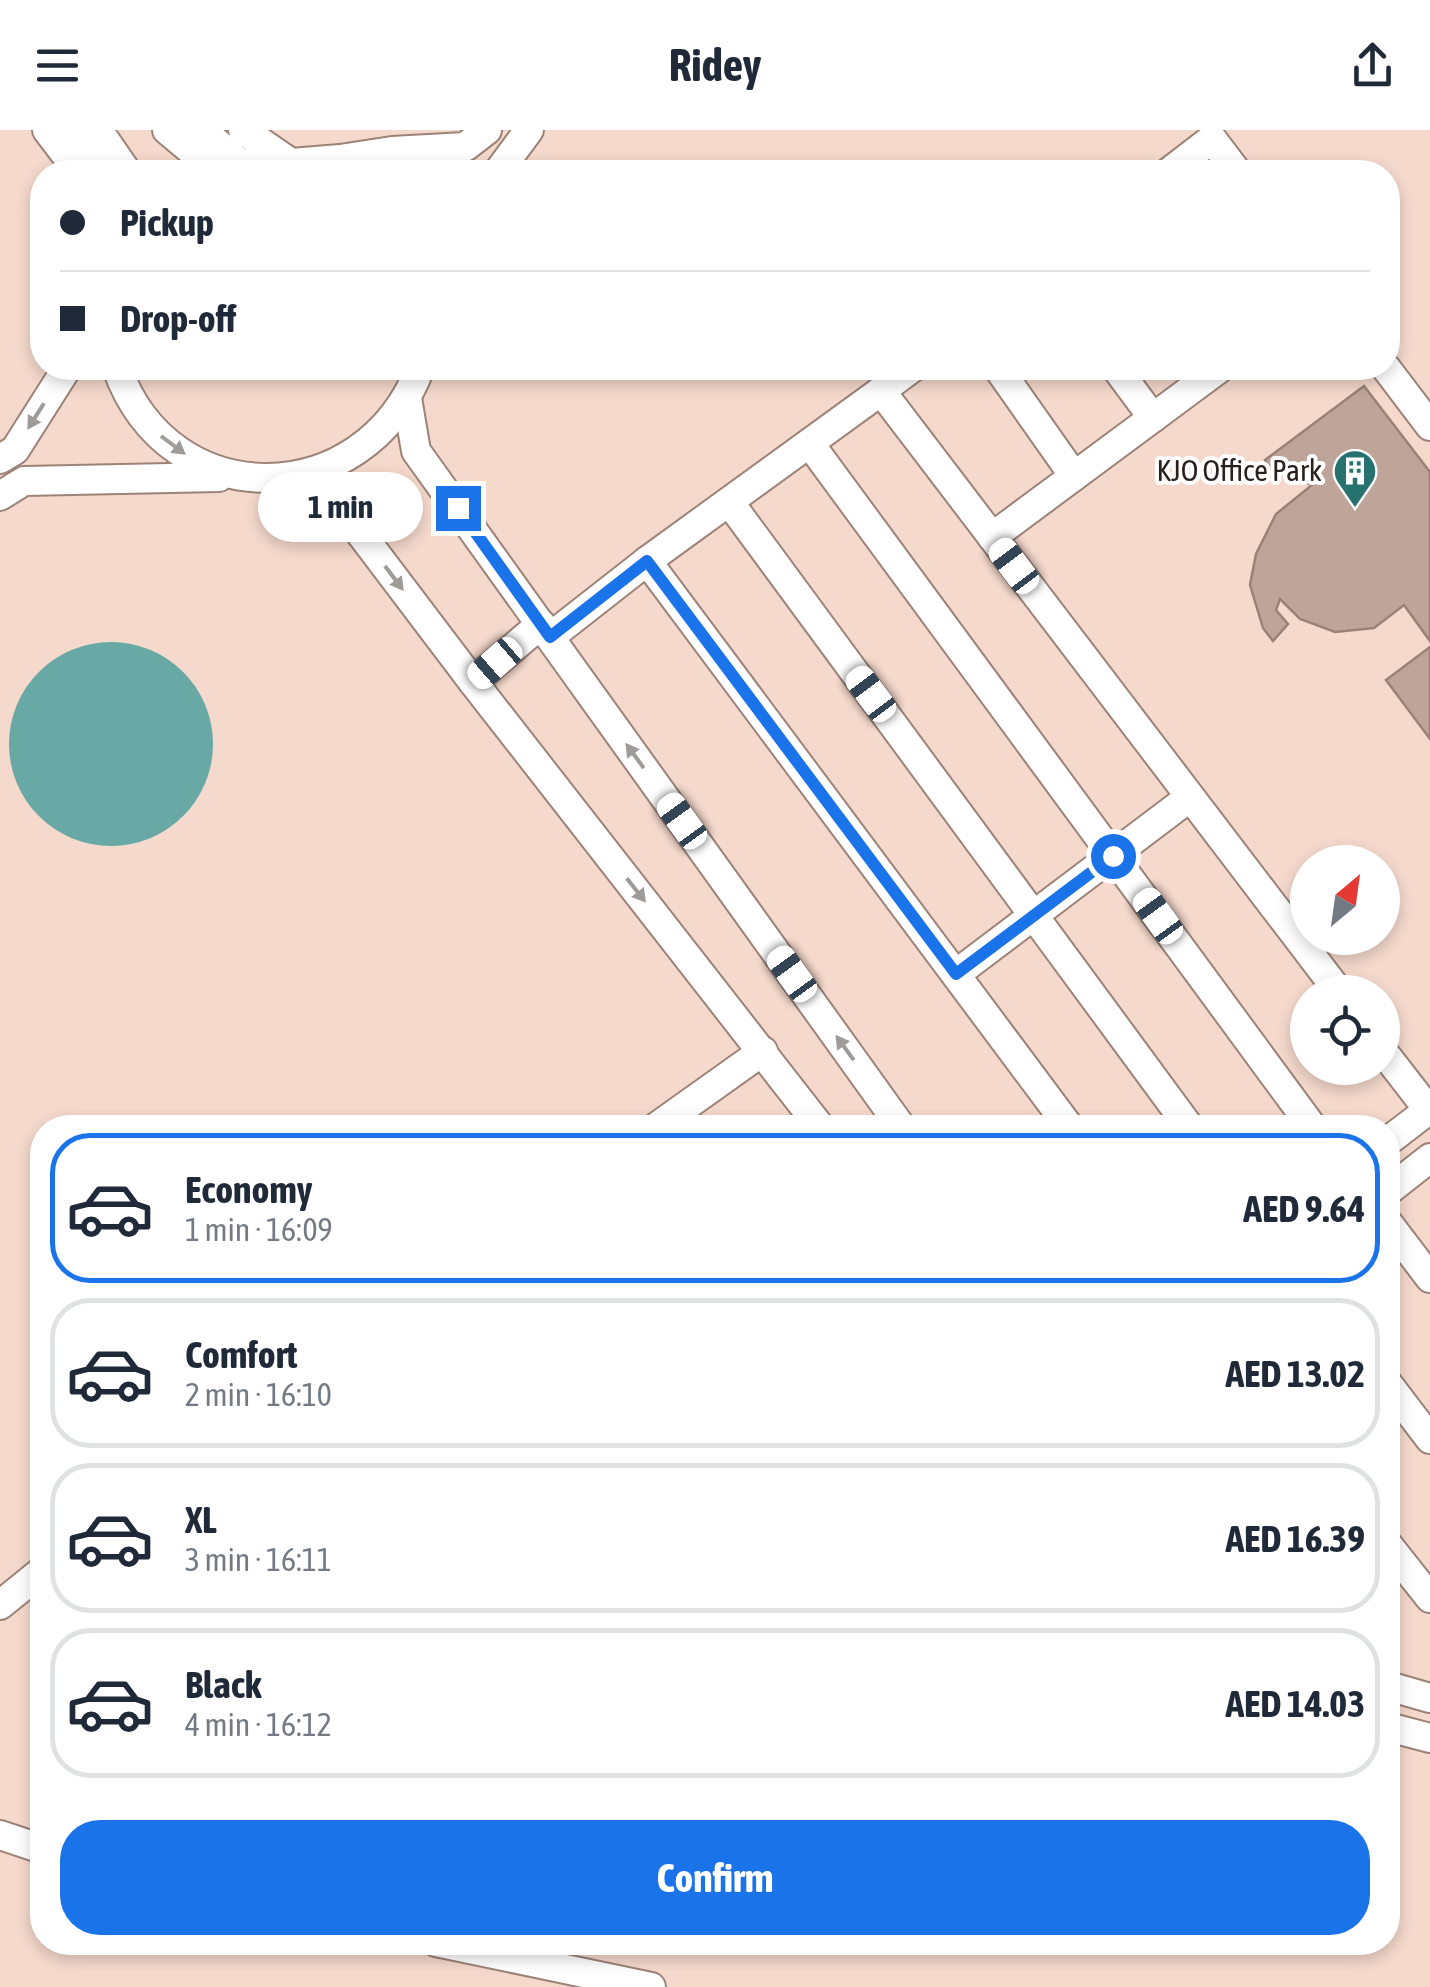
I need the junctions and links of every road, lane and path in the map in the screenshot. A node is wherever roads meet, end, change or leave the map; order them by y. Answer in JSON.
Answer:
{"nodes":[{"id":1,"x":47,"y":130,"type":"edge"},
{"id":2,"x":72,"y":130,"type":"edge"},
{"id":3,"x":98,"y":130,"type":"edge"},
{"id":4,"x":167,"y":130,"type":"edge"},
{"id":5,"x":202,"y":130,"type":"edge"},
{"id":6,"x":243,"y":130,"type":"edge"},
{"id":7,"x":487,"y":130,"type":"edge"},
{"id":8,"x":530,"y":130,"type":"edge"},
{"id":9,"x":70,"y":160,"type":"edge"},
{"id":10,"x":93,"y":160,"type":"edge"},
{"id":11,"x":119,"y":160,"type":"edge"},
{"id":12,"x":210,"y":160,"type":"edge"},
{"id":13,"x":218,"y":160,"type":"edge"},
{"id":14,"x":288,"y":160,"type":"edge"},
{"id":15,"x":340,"y":160,"type":"edge"},
{"id":16,"x":507,"y":160,"type":"edge"},
{"id":17,"x":1185,"y":160,"type":"edge"},
{"id":18,"x":1228,"y":160,"type":"edge"},
{"id":19,"x":59,"y":380,"type":"edge"},
{"id":20,"x":121,"y":380,"type":"edge"},
{"id":21,"x":415,"y":380,"type":"edge"},
{"id":22,"x":896,"y":380,"type":"edge"},
{"id":23,"x":1006,"y":380,"type":"edge"},
{"id":24,"x":1125,"y":380,"type":"edge"},
{"id":25,"x":1204,"y":380,"type":"edge"},
{"id":26,"x":1395,"y":380,"type":"edge"},
{"id":27,"x":881,"y":391,"type":"junction"},
{"id":28,"x":407,"y":398,"type":"junction"},
{"id":29,"x":1153,"y":418,"type":"junction"},
{"id":30,"x":1430,"y":426,"type":"edge"},
{"id":31,"x":810,"y":444,"type":"junction"},
{"id":32,"x":0,"y":459,"type":"edge"},
{"id":33,"x":314,"y":472,"type":"junction"},
{"id":34,"x":238,"y":476,"type":"junction"},
{"id":35,"x":1074,"y":476,"type":"junction"},
{"id":36,"x":0,"y":496,"type":"edge"},
{"id":37,"x":730,"y":503,"type":"junction"},
{"id":38,"x":992,"y":537,"type":"junction"},
{"id":39,"x":647,"y":561,"type":"junction"},
{"id":40,"x":546,"y":631,"type":"junction"},
{"id":41,"x":472,"y":682,"type":"junction"},
{"id":42,"x":1190,"y":797,"type":"junction"},
{"id":43,"x":1113,"y":856,"type":"junction"},
{"id":44,"x":1035,"y":916,"type":"junction"},
{"id":45,"x":956,"y":974,"type":"junction"},
{"id":46,"x":1326,"y":975,"type":"edge"},
{"id":47,"x":763,"y":1051,"type":"junction"},
{"id":48,"x":1400,"y":1073,"type":"edge"},
{"id":49,"x":1429,"y":1111,"type":"edge"},
{"id":50,"x":672,"y":1115,"type":"edge"},
{"id":51,"x":812,"y":1115,"type":"edge"},
{"id":52,"x":893,"y":1115,"type":"edge"},
{"id":53,"x":1060,"y":1115,"type":"edge"},
{"id":54,"x":1180,"y":1115,"type":"edge"},
{"id":55,"x":1303,"y":1115,"type":"edge"},
{"id":56,"x":1400,"y":1132,"type":"edge"},
{"id":57,"x":1430,"y":1158,"type":"edge"},
{"id":58,"x":1400,"y":1182,"type":"edge"},
{"id":59,"x":1400,"y":1239,"type":"edge"},
{"id":60,"x":1430,"y":1278,"type":"edge"},
{"id":61,"x":1400,"y":1400,"type":"edge"},
{"id":62,"x":1430,"y":1439,"type":"edge"},
{"id":63,"x":1400,"y":1560,"type":"edge"},
{"id":64,"x":30,"y":1581,"type":"edge"},
{"id":65,"x":1430,"y":1598,"type":"edge"},
{"id":66,"x":0,"y":1605,"type":"edge"},
{"id":67,"x":1400,"y":1689,"type":"edge"},
{"id":68,"x":1430,"y":1698,"type":"edge"},
{"id":69,"x":1400,"y":1730,"type":"edge"},
{"id":70,"x":1430,"y":1738,"type":"edge"},
{"id":71,"x":0,"y":1834,"type":"edge"},
{"id":72,"x":30,"y":1845,"type":"edge"},
{"id":73,"x":498,"y":1955,"type":"edge"},
{"id":74,"x":651,"y":1987,"type":"edge"}],
"edges":[{"from":1,"to":9,"type":"street"},
{"from":2,"to":10,"type":"street"},
{"from":3,"to":11,"type":"street"},
{"from":4,"to":12,"type":"street"},
{"from":5,"to":13,"type":"street"},
{"from":6,"to":14,"type":"street"},
{"from":7,"to":15,"type":"street"},
{"from":8,"to":16,"type":"street"},
{"from":17,"to":18,"type":"street"},
{"from":19,"to":32,"type":"street","one_way":true},
{"from":20,"to":34,"type":"street","one_way":true},
{"from":21,"to":28,"type":"street"},
{"from":22,"to":27,"type":"street"},
{"from":23,"to":35,"type":"street"},
{"from":24,"to":29,"type":"street"},
{"from":25,"to":29,"type":"street"},
{"from":26,"to":30,"type":"street"},
{"from":27,"to":31,"type":"street"},
{"from":27,"to":38,"type":"street"},
{"from":28,"to":33,"type":"street"},
{"from":28,"to":40,"type":"street"},
{"from":29,"to":35,"type":"street"},
{"from":31,"to":37,"type":"street"},
{"from":31,"to":43,"type":"street"},
{"from":33,"to":34,"type":"street"},
{"from":33,"to":41,"type":"street","one_way":true},
{"from":34,"to":36,"type":"street"},
{"from":35,"to":38,"type":"street"},
{"from":37,"to":39,"type":"street"},
{"from":37,"to":44,"type":"street"},
{"from":38,"to":42,"type":"street"},
{"from":39,"to":40,"type":"street"},
{"from":39,"to":45,"type":"street"},
{"from":40,"to":41,"type":"street"},
{"from":52,"to":40,"type":"street","one_way":true},
{"from":41,"to":47,"type":"street","one_way":true},
{"from":42,"to":43,"type":"street"},
{"from":42,"to":46,"type":"street"},
{"from":43,"to":44,"type":"street"},
{"from":43,"to":55,"type":"street"},
{"from":44,"to":45,"type":"street"},
{"from":44,"to":54,"type":"street"},
{"from":45,"to":53,"type":"street"},
{"from":47,"to":50,"type":"street"},
{"from":47,"to":51,"type":"street"},
{"from":48,"to":49,"type":"street"},
{"from":49,"to":56,"type":"street"},
{"from":57,"to":58,"type":"street"},
{"from":59,"to":60,"type":"street"},
{"from":61,"to":62,"type":"street"},
{"from":63,"to":65,"type":"street"},
{"from":64,"to":66,"type":"street"},
{"from":67,"to":68,"type":"street"},
{"from":69,"to":70,"type":"street"},
{"from":71,"to":72,"type":"street"},
{"from":73,"to":74,"type":"street"}]}
